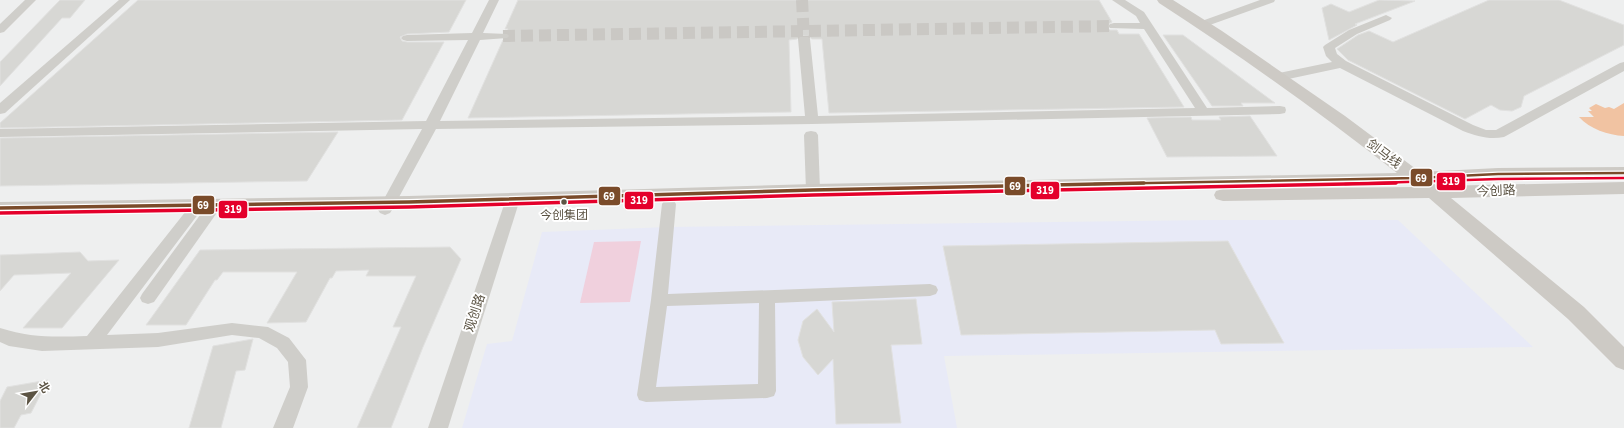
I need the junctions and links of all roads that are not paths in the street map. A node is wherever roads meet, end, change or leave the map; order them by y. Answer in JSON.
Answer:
{"nodes":[{"id":1,"x":31,"y":0,"type":"edge"},
{"id":2,"x":125,"y":0,"type":"edge"},
{"id":3,"x":494,"y":0,"type":"edge"},
{"id":4,"x":1117,"y":0,"type":"edge"},
{"id":5,"x":1164,"y":0,"type":"edge"},
{"id":6,"x":1270,"y":0,"type":"edge"},
{"id":7,"x":1386,"y":18,"type":"dead end"},
{"id":8,"x":1203,"y":24,"type":"junction"},
{"id":9,"x":1114,"y":26,"type":"tunnel mouth"},
{"id":10,"x":1148,"y":26,"type":"junction"},
{"id":11,"x":0,"y":30,"type":"edge"},
{"id":12,"x":475,"y":36,"type":"junction"},
{"id":13,"x":503,"y":36,"type":"tunnel mouth"},
{"id":14,"x":407,"y":38,"type":"dead end"},
{"id":15,"x":804,"y":39,"type":"tunnel mouth"},
{"id":16,"x":1342,"y":64,"type":"junction"},
{"id":17,"x":1624,"y":66,"type":"edge"},
{"id":18,"x":1279,"y":78,"type":"junction"},
{"id":19,"x":0,"y":110,"type":"edge"},
{"id":20,"x":1280,"y":110,"type":"dead end"},
{"id":21,"x":1203,"y":111,"type":"junction"},
{"id":22,"x":812,"y":120,"type":"junction"},
{"id":23,"x":431,"y":125,"type":"junction"},
{"id":24,"x":0,"y":133,"type":"edge"},
{"id":25,"x":811,"y":135,"type":"dead end"},
{"id":26,"x":1624,"y":173,"type":"edge"},
{"id":27,"x":1416,"y":178,"type":"junction"},
{"id":28,"x":1624,"y":188,"type":"edge"},
{"id":29,"x":813,"y":190,"type":"junction"},
{"id":30,"x":1432,"y":193,"type":"junction"},
{"id":31,"x":511,"y":203,"type":"junction"},
{"id":32,"x":669,"y":204,"type":"junction"},
{"id":33,"x":387,"y":206,"type":"junction"},
{"id":34,"x":0,"y":208,"type":"edge"},
{"id":35,"x":200,"y":214,"type":"junction"},
{"id":36,"x":0,"y":218,"type":"edge"},
{"id":37,"x":930,"y":290,"type":"dead end"},
{"id":38,"x":767,"y":297,"type":"junction"},
{"id":39,"x":148,"y":298,"type":"dead end"},
{"id":40,"x":659,"y":300,"type":"junction"},
{"id":41,"x":0,"y":335,"type":"edge"},
{"id":42,"x":92,"y":342,"type":"junction"},
{"id":43,"x":1624,"y":361,"type":"edge"},
{"id":44,"x":283,"y":428,"type":"edge"},
{"id":45,"x":438,"y":428,"type":"edge"}],
"edges":[{"from":1,"to":11,"type":"street"},
{"from":2,"to":19,"type":"street"},
{"from":3,"to":12,"type":"street"},
{"from":4,"to":10,"type":"street"},
{"from":5,"to":8,"type":"main road","name":"剑马线"},
{"from":6,"to":8,"type":"street"},
{"from":7,"to":16,"type":"street"},
{"from":8,"to":18,"type":"main road","name":"剑马线"},
{"from":9,"to":10,"type":"street"},
{"from":10,"to":21,"type":"street"},
{"from":12,"to":13,"type":"street"},
{"from":12,"to":14,"type":"street"},
{"from":12,"to":23,"type":"street"},
{"from":15,"to":22,"type":"street"},
{"from":16,"to":17,"type":"street"},
{"from":16,"to":18,"type":"street"},
{"from":18,"to":27,"type":"main road","name":"剑马线"},
{"from":20,"to":21,"type":"street"},
{"from":21,"to":22,"type":"street"},
{"from":22,"to":23,"type":"street"},
{"from":23,"to":24,"type":"street"},
{"from":23,"to":33,"type":"street"},
{"from":25,"to":29,"type":"street"},
{"from":26,"to":27,"type":"main road","name":"今创路"},
{"from":27,"to":29,"type":"main road","name":"今创路"},
{"from":27,"to":30,"type":"main road","name":"剑马线"},
{"from":28,"to":30,"type":"main road","name":"今创路"},
{"from":29,"to":31,"type":"main road","name":"今创路"},
{"from":30,"to":32,"type":"main road","name":"今创路"},
{"from":30,"to":43,"type":"main road","name":"剑马线"},
{"from":31,"to":32,"type":"main road","name":"今创路"},
{"from":31,"to":33,"type":"main road","name":"今创路"},
{"from":31,"to":45,"type":"street","name":"观创路"},
{"from":32,"to":40,"type":"street"},
{"from":33,"to":34,"type":"main road","name":"今创路"},
{"from":33,"to":35,"type":"main road","name":"今创路"},
{"from":35,"to":36,"type":"main road","name":"今创路"},
{"from":35,"to":39,"type":"street"},
{"from":35,"to":42,"type":"street"},
{"from":37,"to":38,"type":"street"},
{"from":38,"to":40,"type":"street"},
{"from":38,"to":40,"type":"street"},
{"from":41,"to":42,"type":"street"},
{"from":42,"to":44,"type":"street"}]}
